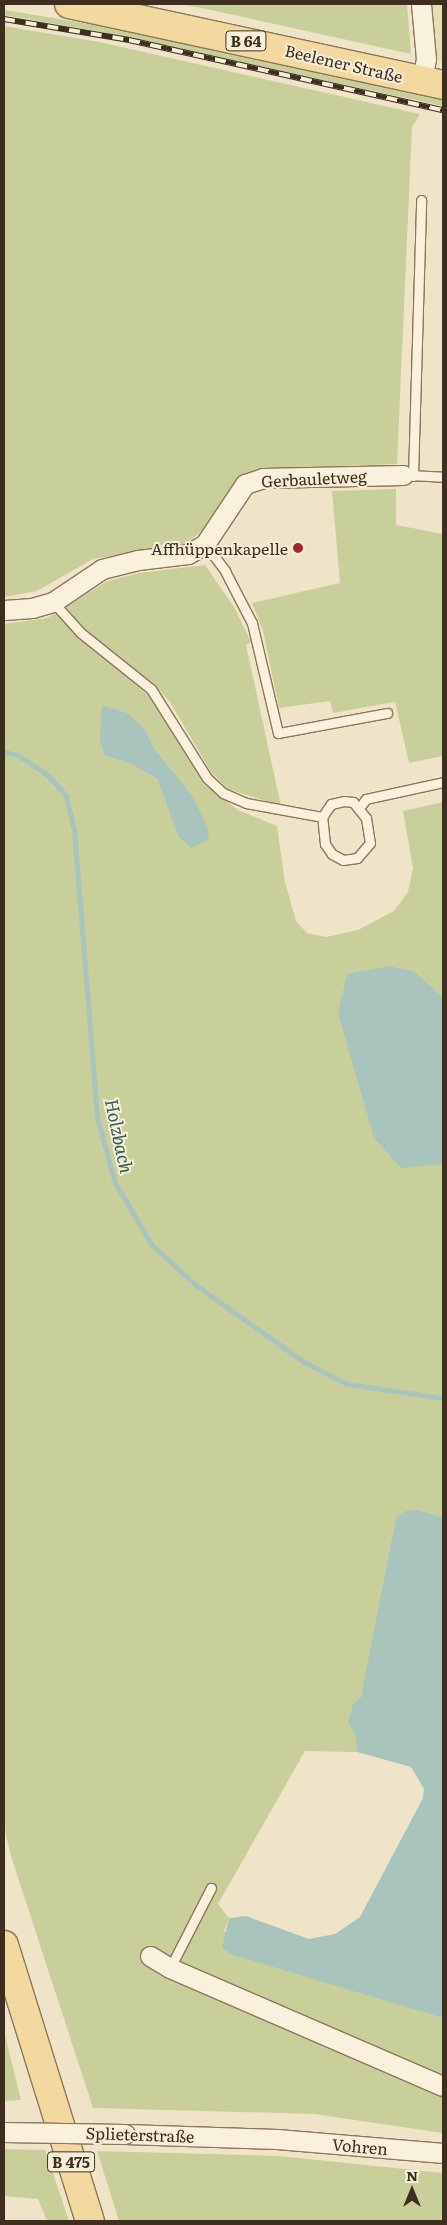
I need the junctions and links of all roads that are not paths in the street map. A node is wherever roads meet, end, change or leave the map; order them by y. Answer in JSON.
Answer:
{"nodes":[{"id":1,"x":69,"y":4,"type":"edge"},
{"id":2,"x":421,"y":4,"type":"edge"},
{"id":3,"x":433,"y":82,"type":"edge"},
{"id":4,"x":421,"y":200,"type":"dead end"},
{"id":5,"x":408,"y":475,"type":"junction"},
{"id":6,"x":443,"y":477,"type":"edge"},
{"id":7,"x":206,"y":544,"type":"junction"},
{"id":8,"x":53,"y":602,"type":"junction"},
{"id":9,"x":4,"y":610,"type":"edge"},
{"id":10,"x":386,"y":713,"type":"dead end"},
{"id":11,"x":443,"y":782,"type":"edge"},
{"id":12,"x":359,"y":808,"type":"junction"},
{"id":13,"x":322,"y":817,"type":"junction"},
{"id":14,"x":210,"y":1888,"type":"dead end"},
{"id":15,"x":4,"y":1945,"type":"edge"},
{"id":16,"x":150,"y":1956,"type":"dead end"},
{"id":17,"x":170,"y":1968,"type":"junction"},
{"id":18,"x":443,"y":2086,"type":"edge"},
{"id":19,"x":4,"y":2132,"type":"edge"},
{"id":20,"x":277,"y":2138,"type":"joint"},
{"id":21,"x":443,"y":2153,"type":"edge"},
{"id":22,"x":90,"y":2221,"type":"edge"}],
"edges":[{"from":1,"to":3,"type":"main road","name":"Beelener Straße","number":"B 64"},
{"from":2,"to":3,"type":"street"},
{"from":4,"to":5,"type":"lane"},
{"from":5,"to":6,"type":"lane"},
{"from":5,"to":7,"type":"street","name":"Gerbauletweg"},
{"from":7,"to":8,"type":"street"},
{"from":7,"to":10,"type":"lane"},
{"from":8,"to":9,"type":"street"},
{"from":8,"to":13,"type":"lane"},
{"from":11,"to":12,"type":"lane"},
{"from":12,"to":13,"type":"lane"},
{"from":12,"to":13,"type":"lane"},
{"from":14,"to":17,"type":"lane"},
{"from":15,"to":22,"type":"main road","number":"B 475"},
{"from":16,"to":17,"type":"street"},
{"from":17,"to":18,"type":"street"},
{"from":19,"to":20,"type":"street","name":"Splieterstraße","bridge":true},
{"from":20,"to":21,"type":"street","name":"Vohren"}]}
